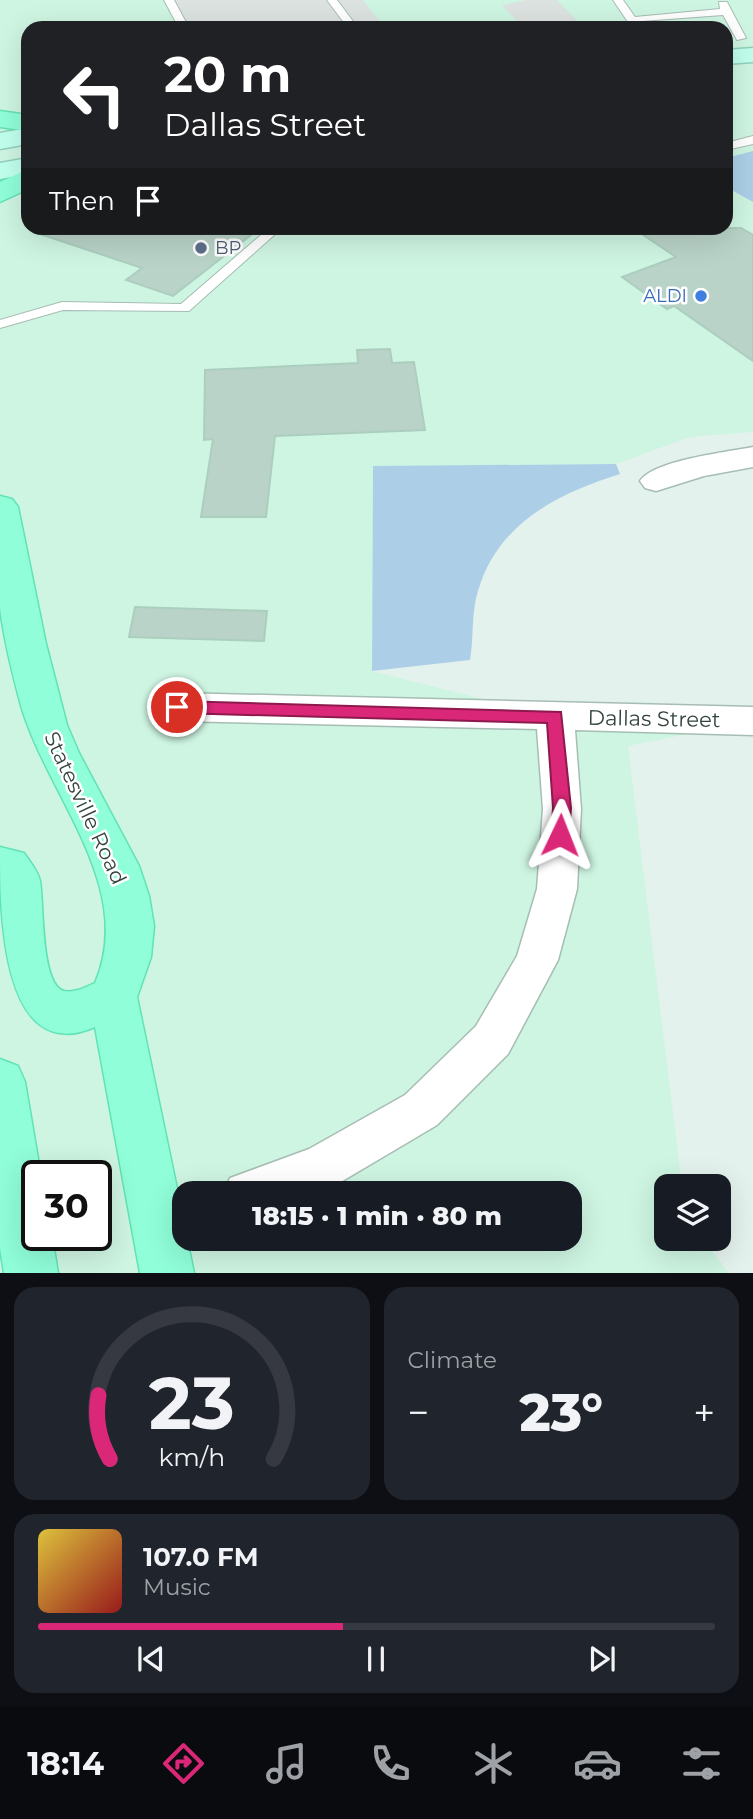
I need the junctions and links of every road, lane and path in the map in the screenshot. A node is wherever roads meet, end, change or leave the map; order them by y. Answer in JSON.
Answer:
{"nodes":[{"id":1,"x":169,"y":0,"type":"edge"},
{"id":2,"x":332,"y":0,"type":"edge"},
{"id":3,"x":618,"y":0,"type":"edge"},
{"id":4,"x":721,"y":0,"type":"edge"},
{"id":5,"x":728,"y":11,"type":"junction"},
{"id":6,"x":180,"y":21,"type":"edge"},
{"id":7,"x":348,"y":21,"type":"edge"},
{"id":8,"x":733,"y":21,"type":"edge"},
{"id":9,"x":733,"y":21,"type":"edge"},
{"id":10,"x":743,"y":42,"type":"edge"},
{"id":11,"x":0,"y":119,"type":"edge"},
{"id":12,"x":21,"y":122,"type":"edge"},
{"id":13,"x":21,"y":137,"type":"edge"},
{"id":14,"x":753,"y":140,"type":"edge"},
{"id":15,"x":0,"y":141,"type":"edge"},
{"id":16,"x":733,"y":145,"type":"edge"},
{"id":17,"x":21,"y":168,"type":"edge"},
{"id":18,"x":0,"y":172,"type":"edge"},
{"id":19,"x":21,"y":181,"type":"edge"},
{"id":20,"x":0,"y":194,"type":"edge"},
{"id":21,"x":267,"y":235,"type":"edge"},
{"id":22,"x":0,"y":324,"type":"edge"},
{"id":23,"x":753,"y":457,"type":"edge"},
{"id":24,"x":656,"y":481,"type":"dead end"},
{"id":25,"x":0,"y":507,"type":"edge"},
{"id":26,"x":177,"y":707,"type":"dead end"},
{"id":27,"x":555,"y":717,"type":"junction"},
{"id":28,"x":753,"y":721,"type":"edge"},
{"id":29,"x":0,"y":864,"type":"edge"},
{"id":30,"x":113,"y":997,"type":"junction"},
{"id":31,"x":0,"y":1082,"type":"edge"},
{"id":32,"x":283,"y":1181,"type":"edge"},
{"id":33,"x":170,"y":1218,"type":"edge"},
{"id":34,"x":31,"y":1273,"type":"edge"},
{"id":35,"x":167,"y":1273,"type":"edge"}],
"edges":[{"from":1,"to":6,"type":"lane"},
{"from":2,"to":7,"type":"lane"},
{"from":3,"to":5,"type":"lane"},
{"from":4,"to":5,"type":"lane"},
{"from":5,"to":9,"type":"lane"},
{"from":8,"to":10,"type":"lane"},
{"from":11,"to":12,"type":"main road"},
{"from":13,"to":15,"type":"main road"},
{"from":14,"to":16,"type":"lane"},
{"from":17,"to":18,"type":"main road"},
{"from":19,"to":20,"type":"main road"},
{"from":21,"to":22,"type":"lane"},
{"from":23,"to":24,"type":"street"},
{"from":25,"to":30,"type":"main road","name":"Statesville Road"},
{"from":26,"to":27,"type":"street","name":"Dallas Street"},
{"from":27,"to":28,"type":"street","name":"Dallas Street"},
{"from":27,"to":32,"type":"street"},
{"from":29,"to":30,"type":"main road"},
{"from":30,"to":33,"type":"main road"},
{"from":31,"to":34,"type":"main road"},
{"from":33,"to":35,"type":"main road"}]}
